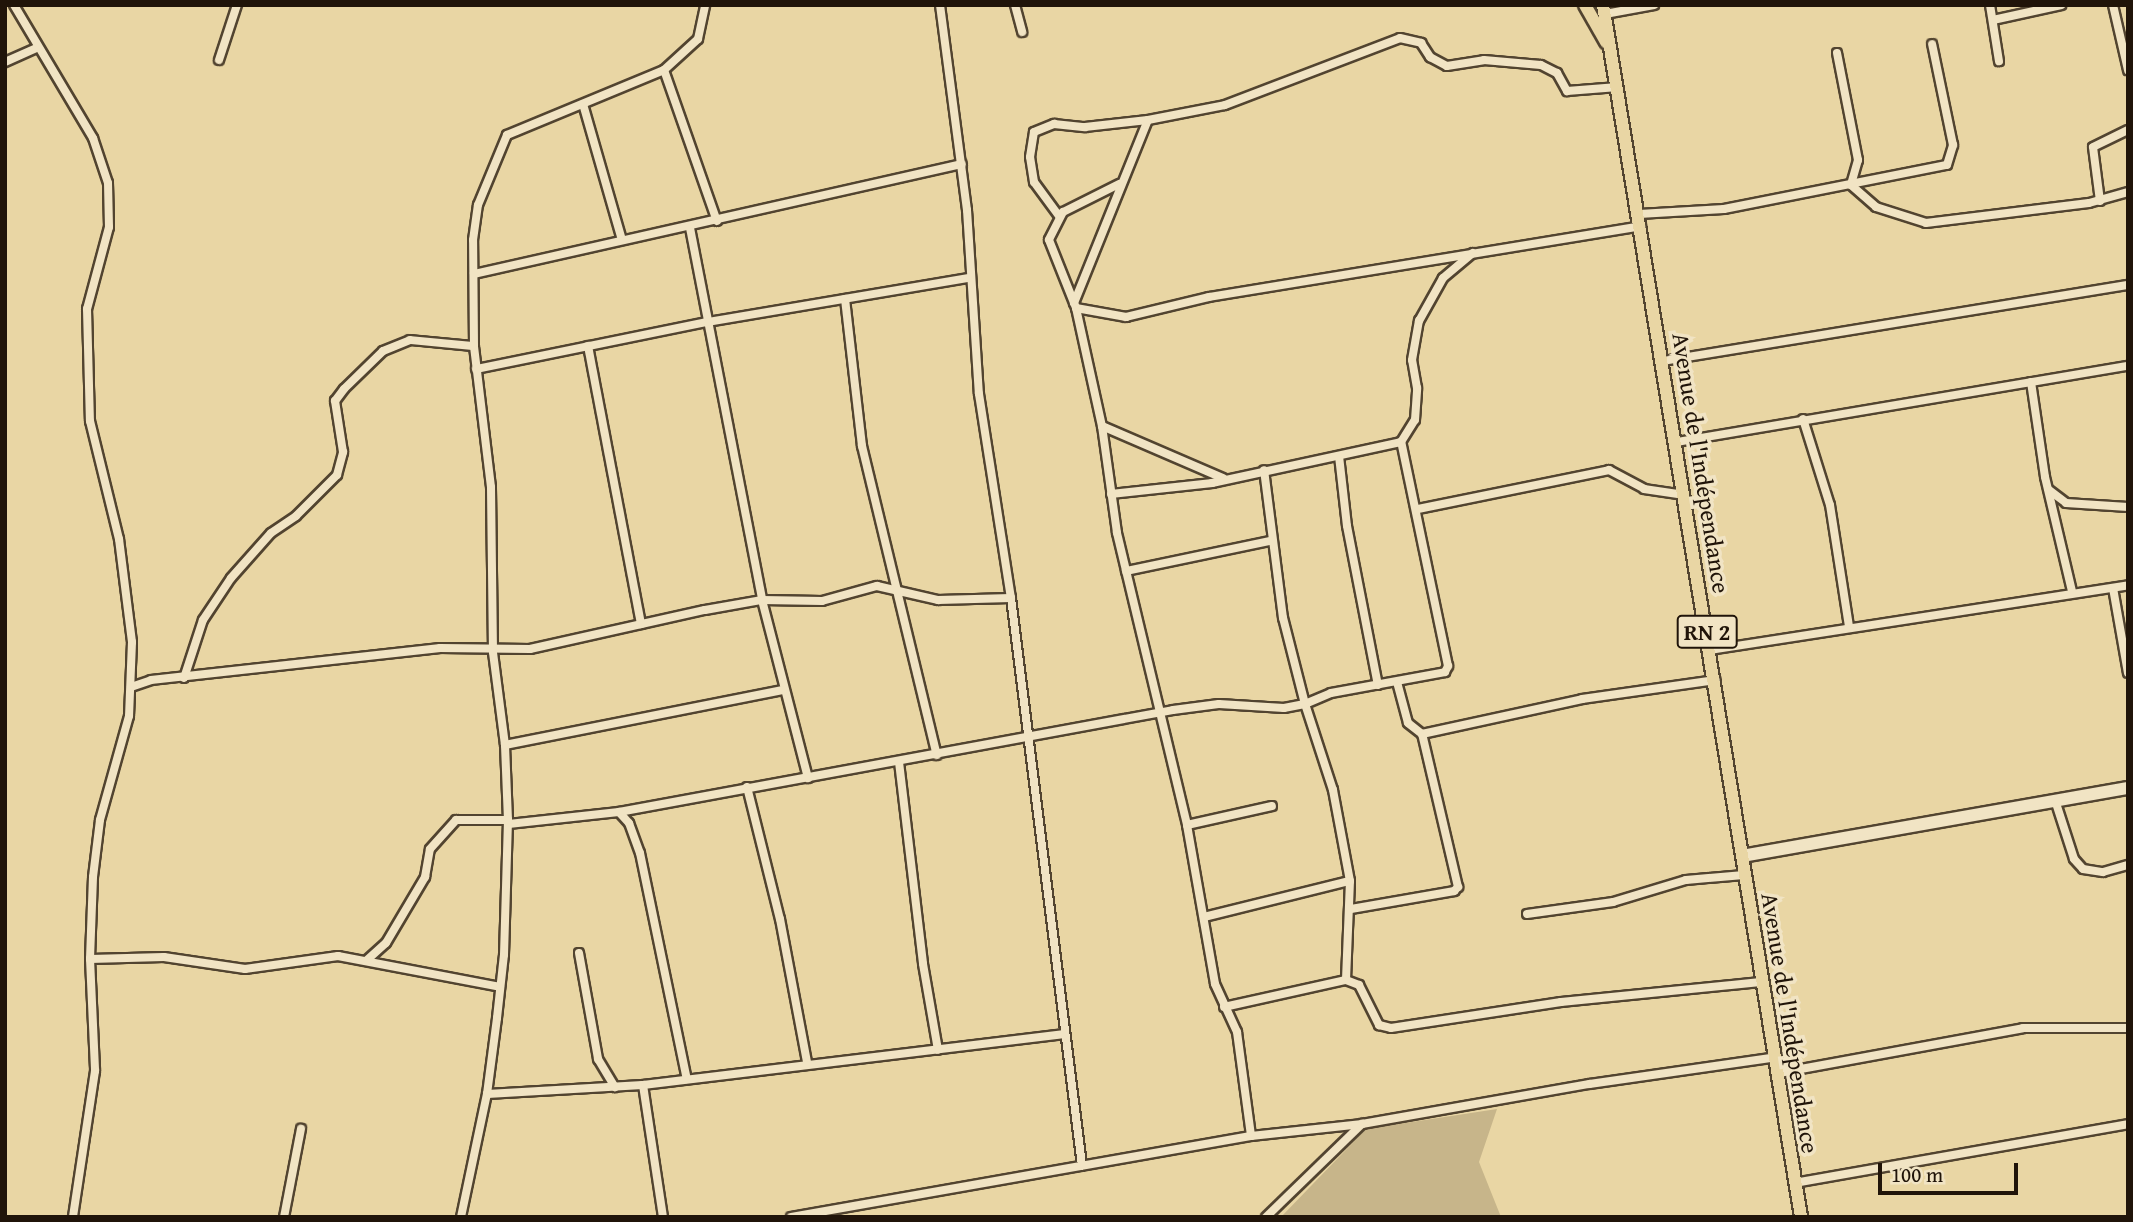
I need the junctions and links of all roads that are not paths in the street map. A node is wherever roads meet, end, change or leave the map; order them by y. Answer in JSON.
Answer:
{"nodes":[{"id":1,"x":14,"y":5,"type":"edge"},
{"id":2,"x":237,"y":5,"type":"edge"},
{"id":3,"x":705,"y":5,"type":"edge"},
{"id":4,"x":940,"y":5,"type":"edge"},
{"id":5,"x":1015,"y":5,"type":"edge"},
{"id":6,"x":1585,"y":5,"type":"edge"},
{"id":7,"x":1654,"y":5,"type":"edge"},
{"id":8,"x":1990,"y":5,"type":"edge"},
{"id":9,"x":2061,"y":5,"type":"edge"},
{"id":10,"x":2113,"y":5,"type":"edge"},
{"id":11,"x":1604,"y":10,"type":"edge"},
{"id":12,"x":1993,"y":20,"type":"junction"},
{"id":13,"x":1022,"y":33,"type":"dead end"},
{"id":14,"x":1931,"y":44,"type":"dead end"},
{"id":15,"x":38,"y":47,"type":"junction"},
{"id":16,"x":1609,"y":48,"type":"junction"},
{"id":17,"x":1837,"y":53,"type":"dead end"},
{"id":18,"x":219,"y":60,"type":"dead end"},
{"id":19,"x":1999,"y":61,"type":"dead end"},
{"id":20,"x":5,"y":62,"type":"edge"},
{"id":21,"x":664,"y":70,"type":"junction"},
{"id":22,"x":2128,"y":70,"type":"edge"},
{"id":23,"x":1618,"y":87,"type":"junction"},
{"id":24,"x":583,"y":104,"type":"junction"},
{"id":25,"x":1148,"y":120,"type":"junction"},
{"id":26,"x":2128,"y":130,"type":"edge"},
{"id":27,"x":962,"y":164,"type":"junction"},
{"id":28,"x":1119,"y":184,"type":"junction"},
{"id":29,"x":1851,"y":185,"type":"junction"},
{"id":30,"x":2128,"y":192,"type":"edge"},
{"id":31,"x":2100,"y":201,"type":"junction"},
{"id":32,"x":1059,"y":216,"type":"junction"},
{"id":33,"x":1640,"y":220,"type":"junction"},
{"id":34,"x":717,"y":221,"type":"junction"},
{"id":35,"x":690,"y":228,"type":"junction"},
{"id":36,"x":622,"y":240,"type":"junction"},
{"id":37,"x":1473,"y":253,"type":"junction"},
{"id":38,"x":474,"y":274,"type":"junction"},
{"id":39,"x":969,"y":278,"type":"junction"},
{"id":40,"x":1084,"y":279,"type":"junction"},
{"id":41,"x":1068,"y":285,"type":"junction"},
{"id":42,"x":2128,"y":285,"type":"edge"},
{"id":43,"x":845,"y":299,"type":"junction"},
{"id":44,"x":1075,"y":306,"type":"junction"},
{"id":45,"x":708,"y":322,"type":"junction"},
{"id":46,"x":474,"y":346,"type":"junction"},
{"id":47,"x":588,"y":346,"type":"junction"},
{"id":48,"x":1663,"y":362,"type":"junction"},
{"id":49,"x":2128,"y":366,"type":"edge"},
{"id":50,"x":476,"y":369,"type":"junction"},
{"id":51,"x":2031,"y":382,"type":"junction"},
{"id":52,"x":1803,"y":419,"type":"junction"},
{"id":53,"x":1102,"y":426,"type":"junction"},
{"id":54,"x":1401,"y":442,"type":"junction"},
{"id":55,"x":1677,"y":442,"type":"junction"},
{"id":56,"x":1339,"y":456,"type":"junction"},
{"id":57,"x":1264,"y":470,"type":"junction"},
{"id":58,"x":1223,"y":478,"type":"junction"},
{"id":59,"x":2048,"y":488,"type":"junction"},
{"id":60,"x":1111,"y":494,"type":"junction"},
{"id":61,"x":1685,"y":495,"type":"junction"},
{"id":62,"x":2128,"y":507,"type":"edge"},
{"id":63,"x":1418,"y":509,"type":"junction"},
{"id":64,"x":1270,"y":541,"type":"junction"},
{"id":65,"x":1126,"y":571,"type":"junction"},
{"id":66,"x":2128,"y":585,"type":"edge"},
{"id":67,"x":2113,"y":588,"type":"junction"},
{"id":68,"x":2072,"y":591,"type":"junction"},
{"id":69,"x":896,"y":592,"type":"junction"},
{"id":70,"x":1011,"y":598,"type":"junction"},
{"id":71,"x":762,"y":600,"type":"junction"},
{"id":72,"x":641,"y":624,"type":"junction"},
{"id":73,"x":1849,"y":626,"type":"junction"},
{"id":74,"x":1710,"y":650,"type":"junction"},
{"id":75,"x":492,"y":652,"type":"junction"},
{"id":76,"x":2128,"y":673,"type":"edge"},
{"id":77,"x":184,"y":678,"type":"junction"},
{"id":78,"x":1716,"y":680,"type":"junction"},
{"id":79,"x":1397,"y":682,"type":"junction"},
{"id":80,"x":1378,"y":685,"type":"junction"},
{"id":81,"x":131,"y":687,"type":"junction"},
{"id":82,"x":783,"y":690,"type":"junction"},
{"id":83,"x":1305,"y":704,"type":"junction"},
{"id":84,"x":1162,"y":714,"type":"junction"},
{"id":85,"x":1422,"y":734,"type":"junction"},
{"id":86,"x":1028,"y":737,"type":"junction"},
{"id":87,"x":505,"y":745,"type":"junction"},
{"id":88,"x":937,"y":755,"type":"junction"},
{"id":89,"x":899,"y":762,"type":"junction"},
{"id":90,"x":808,"y":778,"type":"junction"},
{"id":91,"x":747,"y":787,"type":"junction"},
{"id":92,"x":2128,"y":788,"type":"edge"},
{"id":93,"x":2055,"y":800,"type":"junction"},
{"id":94,"x":1272,"y":806,"type":"dead end"},
{"id":95,"x":619,"y":812,"type":"junction"},
{"id":96,"x":508,"y":822,"type":"junction"},
{"id":97,"x":1187,"y":824,"type":"junction"},
{"id":98,"x":1742,"y":856,"type":"junction"},
{"id":99,"x":2128,"y":865,"type":"edge"},
{"id":100,"x":1744,"y":875,"type":"junction"},
{"id":101,"x":1350,"y":881,"type":"junction"},
{"id":102,"x":1351,"y":909,"type":"junction"},
{"id":103,"x":1527,"y":914,"type":"dead end"},
{"id":104,"x":1204,"y":917,"type":"junction"},
{"id":105,"x":579,"y":953,"type":"dead end"},
{"id":106,"x":90,"y":960,"type":"junction"},
{"id":107,"x":367,"y":960,"type":"junction"},
{"id":108,"x":1346,"y":980,"type":"junction"},
{"id":109,"x":1763,"y":982,"type":"junction"},
{"id":110,"x":500,"y":987,"type":"junction"},
{"id":111,"x":1224,"y":1007,"type":"junction"},
{"id":112,"x":2128,"y":1028,"type":"edge"},
{"id":113,"x":1065,"y":1034,"type":"junction"},
{"id":114,"x":939,"y":1050,"type":"junction"},
{"id":115,"x":1777,"y":1058,"type":"junction"},
{"id":116,"x":807,"y":1062,"type":"junction"},
{"id":117,"x":1779,"y":1073,"type":"junction"},
{"id":118,"x":687,"y":1079,"type":"junction"},
{"id":119,"x":643,"y":1086,"type":"junction"},
{"id":120,"x":615,"y":1087,"type":"junction"},
{"id":121,"x":487,"y":1094,"type":"junction"},
{"id":122,"x":1362,"y":1124,"type":"junction"},
{"id":123,"x":2128,"y":1124,"type":"edge"},
{"id":124,"x":300,"y":1129,"type":"dead end"},
{"id":125,"x":1251,"y":1136,"type":"junction"},
{"id":126,"x":1082,"y":1166,"type":"junction"},
{"id":127,"x":1794,"y":1183,"type":"junction"},
{"id":128,"x":73,"y":1217,"type":"edge"},
{"id":129,"x":284,"y":1217,"type":"edge"},
{"id":130,"x":461,"y":1217,"type":"edge"},
{"id":131,"x":663,"y":1217,"type":"edge"},
{"id":132,"x":791,"y":1217,"type":"edge"},
{"id":133,"x":1266,"y":1217,"type":"edge"},
{"id":134,"x":1801,"y":1217,"type":"edge"}],
"edges":[{"from":1,"to":15,"type":"street"},
{"from":2,"to":18,"type":"street"},
{"from":3,"to":21,"type":"street"},
{"from":4,"to":27,"type":"street"},
{"from":5,"to":13,"type":"street"},
{"from":6,"to":16,"type":"main road"},
{"from":7,"to":11,"type":"street"},
{"from":8,"to":12,"type":"street"},
{"from":9,"to":12,"type":"street"},
{"from":10,"to":22,"type":"street"},
{"from":11,"to":16,"type":"main road","number":"RN 2"},
{"from":12,"to":19,"type":"street"},
{"from":14,"to":29,"type":"street"},
{"from":15,"to":20,"type":"street"},
{"from":15,"to":81,"type":"street"},
{"from":16,"to":23,"type":"main road","name":"Avenue de l'Indépendance","number":"RN 2"},
{"from":17,"to":29,"type":"street"},
{"from":21,"to":24,"type":"street"},
{"from":21,"to":34,"type":"street"},
{"from":23,"to":25,"type":"street"},
{"from":23,"to":33,"type":"main road","name":"Avenue de l'Indépendance","number":"RN 2"},
{"from":24,"to":36,"type":"street"},
{"from":24,"to":38,"type":"street"},
{"from":25,"to":28,"type":"street"},
{"from":25,"to":32,"type":"street"},
{"from":26,"to":31,"type":"street"},
{"from":27,"to":34,"type":"street"},
{"from":27,"to":39,"type":"street"},
{"from":28,"to":32,"type":"street"},
{"from":28,"to":40,"type":"street"},
{"from":29,"to":31,"type":"street"},
{"from":29,"to":33,"type":"street"},
{"from":30,"to":31,"type":"street"},
{"from":32,"to":41,"type":"street"},
{"from":33,"to":37,"type":"street"},
{"from":33,"to":48,"type":"main road","name":"Avenue de l'Indépendance","number":"RN 2"},
{"from":34,"to":35,"type":"street"},
{"from":35,"to":36,"type":"street"},
{"from":35,"to":45,"type":"street"},
{"from":36,"to":38,"type":"street"},
{"from":37,"to":44,"type":"street"},
{"from":37,"to":54,"type":"street"},
{"from":38,"to":46,"type":"street"},
{"from":39,"to":43,"type":"street"},
{"from":39,"to":70,"type":"street"},
{"from":40,"to":41,"type":"street"},
{"from":40,"to":44,"type":"street"},
{"from":41,"to":44,"type":"street"},
{"from":42,"to":48,"type":"street"},
{"from":43,"to":45,"type":"street"},
{"from":43,"to":69,"type":"street"},
{"from":44,"to":53,"type":"street"},
{"from":45,"to":47,"type":"street"},
{"from":45,"to":71,"type":"street"},
{"from":46,"to":50,"type":"street"},
{"from":46,"to":77,"type":"street"},
{"from":47,"to":50,"type":"street"},
{"from":47,"to":72,"type":"street"},
{"from":48,"to":55,"type":"main road","name":"Avenue de l'Indépendance","number":"RN 2"},
{"from":49,"to":51,"type":"street"},
{"from":50,"to":75,"type":"street"},
{"from":51,"to":52,"type":"street"},
{"from":51,"to":59,"type":"street"},
{"from":52,"to":55,"type":"street"},
{"from":52,"to":73,"type":"street"},
{"from":53,"to":58,"type":"street"},
{"from":53,"to":60,"type":"street"},
{"from":54,"to":56,"type":"street"},
{"from":54,"to":63,"type":"street"},
{"from":55,"to":61,"type":"main road","name":"Avenue de l'Indépendance","number":"RN 2"},
{"from":56,"to":57,"type":"street"},
{"from":56,"to":80,"type":"street"},
{"from":57,"to":58,"type":"street"},
{"from":57,"to":64,"type":"street"},
{"from":58,"to":60,"type":"street"},
{"from":59,"to":62,"type":"street"},
{"from":59,"to":68,"type":"street"},
{"from":60,"to":65,"type":"street"},
{"from":61,"to":63,"type":"street"},
{"from":61,"to":74,"type":"main road","name":"Avenue de l'Indépendance","number":"RN 2"},
{"from":63,"to":79,"type":"street"},
{"from":64,"to":65,"type":"street"},
{"from":64,"to":83,"type":"street"},
{"from":65,"to":84,"type":"street"},
{"from":66,"to":67,"type":"street"},
{"from":67,"to":68,"type":"street"},
{"from":67,"to":76,"type":"street"},
{"from":68,"to":73,"type":"street"},
{"from":69,"to":70,"type":"street"},
{"from":69,"to":71,"type":"street"},
{"from":69,"to":88,"type":"street"},
{"from":70,"to":86,"type":"street"},
{"from":71,"to":72,"type":"street"},
{"from":71,"to":82,"type":"street"},
{"from":72,"to":75,"type":"street"},
{"from":73,"to":74,"type":"street"},
{"from":74,"to":78,"type":"main road","name":"Avenue de l'Indépendance","number":"RN 2"},
{"from":75,"to":77,"type":"street"},
{"from":75,"to":87,"type":"street"},
{"from":77,"to":81,"type":"street"},
{"from":78,"to":85,"type":"street"},
{"from":78,"to":98,"type":"main road","name":"Avenue de l'Indépendance","number":"RN 2"},
{"from":79,"to":80,"type":"street"},
{"from":79,"to":85,"type":"street"},
{"from":80,"to":83,"type":"street"},
{"from":81,"to":106,"type":"street"},
{"from":82,"to":87,"type":"street"},
{"from":82,"to":90,"type":"street"},
{"from":83,"to":84,"type":"street"},
{"from":83,"to":101,"type":"street"},
{"from":84,"to":86,"type":"street"},
{"from":84,"to":97,"type":"street"},
{"from":85,"to":102,"type":"street"},
{"from":86,"to":88,"type":"street"},
{"from":86,"to":113,"type":"street"},
{"from":87,"to":96,"type":"street"},
{"from":88,"to":89,"type":"street"},
{"from":89,"to":90,"type":"street"},
{"from":89,"to":114,"type":"street"},
{"from":90,"to":91,"type":"street"},
{"from":91,"to":95,"type":"street"},
{"from":91,"to":116,"type":"street"},
{"from":92,"to":93,"type":"street"},
{"from":93,"to":98,"type":"street"},
{"from":93,"to":99,"type":"street"},
{"from":94,"to":97,"type":"street"},
{"from":95,"to":96,"type":"street"},
{"from":95,"to":118,"type":"street"},
{"from":96,"to":107,"type":"street"},
{"from":96,"to":110,"type":"street"},
{"from":97,"to":104,"type":"street"},
{"from":98,"to":100,"type":"main road","name":"Avenue de l'Indépendance","number":"RN 2"},
{"from":100,"to":103,"type":"street"},
{"from":100,"to":109,"type":"main road","name":"Avenue de l'Indépendance","number":"RN 2"},
{"from":101,"to":102,"type":"street"},
{"from":101,"to":104,"type":"street"},
{"from":102,"to":108,"type":"street"},
{"from":104,"to":111,"type":"street"},
{"from":105,"to":120,"type":"street"},
{"from":106,"to":107,"type":"street"},
{"from":106,"to":128,"type":"street"},
{"from":107,"to":110,"type":"street"},
{"from":108,"to":109,"type":"street"},
{"from":108,"to":111,"type":"street"},
{"from":109,"to":115,"type":"main road","name":"Avenue de l'Indépendance","number":"RN 2"},
{"from":110,"to":121,"type":"street"},
{"from":111,"to":125,"type":"street"},
{"from":112,"to":117,"type":"street"},
{"from":113,"to":114,"type":"street"},
{"from":113,"to":126,"type":"street"},
{"from":114,"to":116,"type":"street"},
{"from":115,"to":117,"type":"main road","name":"Avenue de l'Indépendance","number":"RN 2"},
{"from":115,"to":122,"type":"street"},
{"from":116,"to":118,"type":"street"},
{"from":117,"to":127,"type":"main road","name":"Avenue de l'Indépendance","number":"RN 2"},
{"from":118,"to":119,"type":"street"},
{"from":119,"to":120,"type":"street"},
{"from":119,"to":131,"type":"street"},
{"from":120,"to":121,"type":"street"},
{"from":121,"to":130,"type":"street"},
{"from":122,"to":125,"type":"street"},
{"from":122,"to":133,"type":"street"},
{"from":123,"to":127,"type":"street"},
{"from":124,"to":129,"type":"street"},
{"from":125,"to":126,"type":"street"},
{"from":126,"to":132,"type":"street"},
{"from":127,"to":134,"type":"main road","name":"Avenue de l'Indépendance","number":"RN 2"}]}
